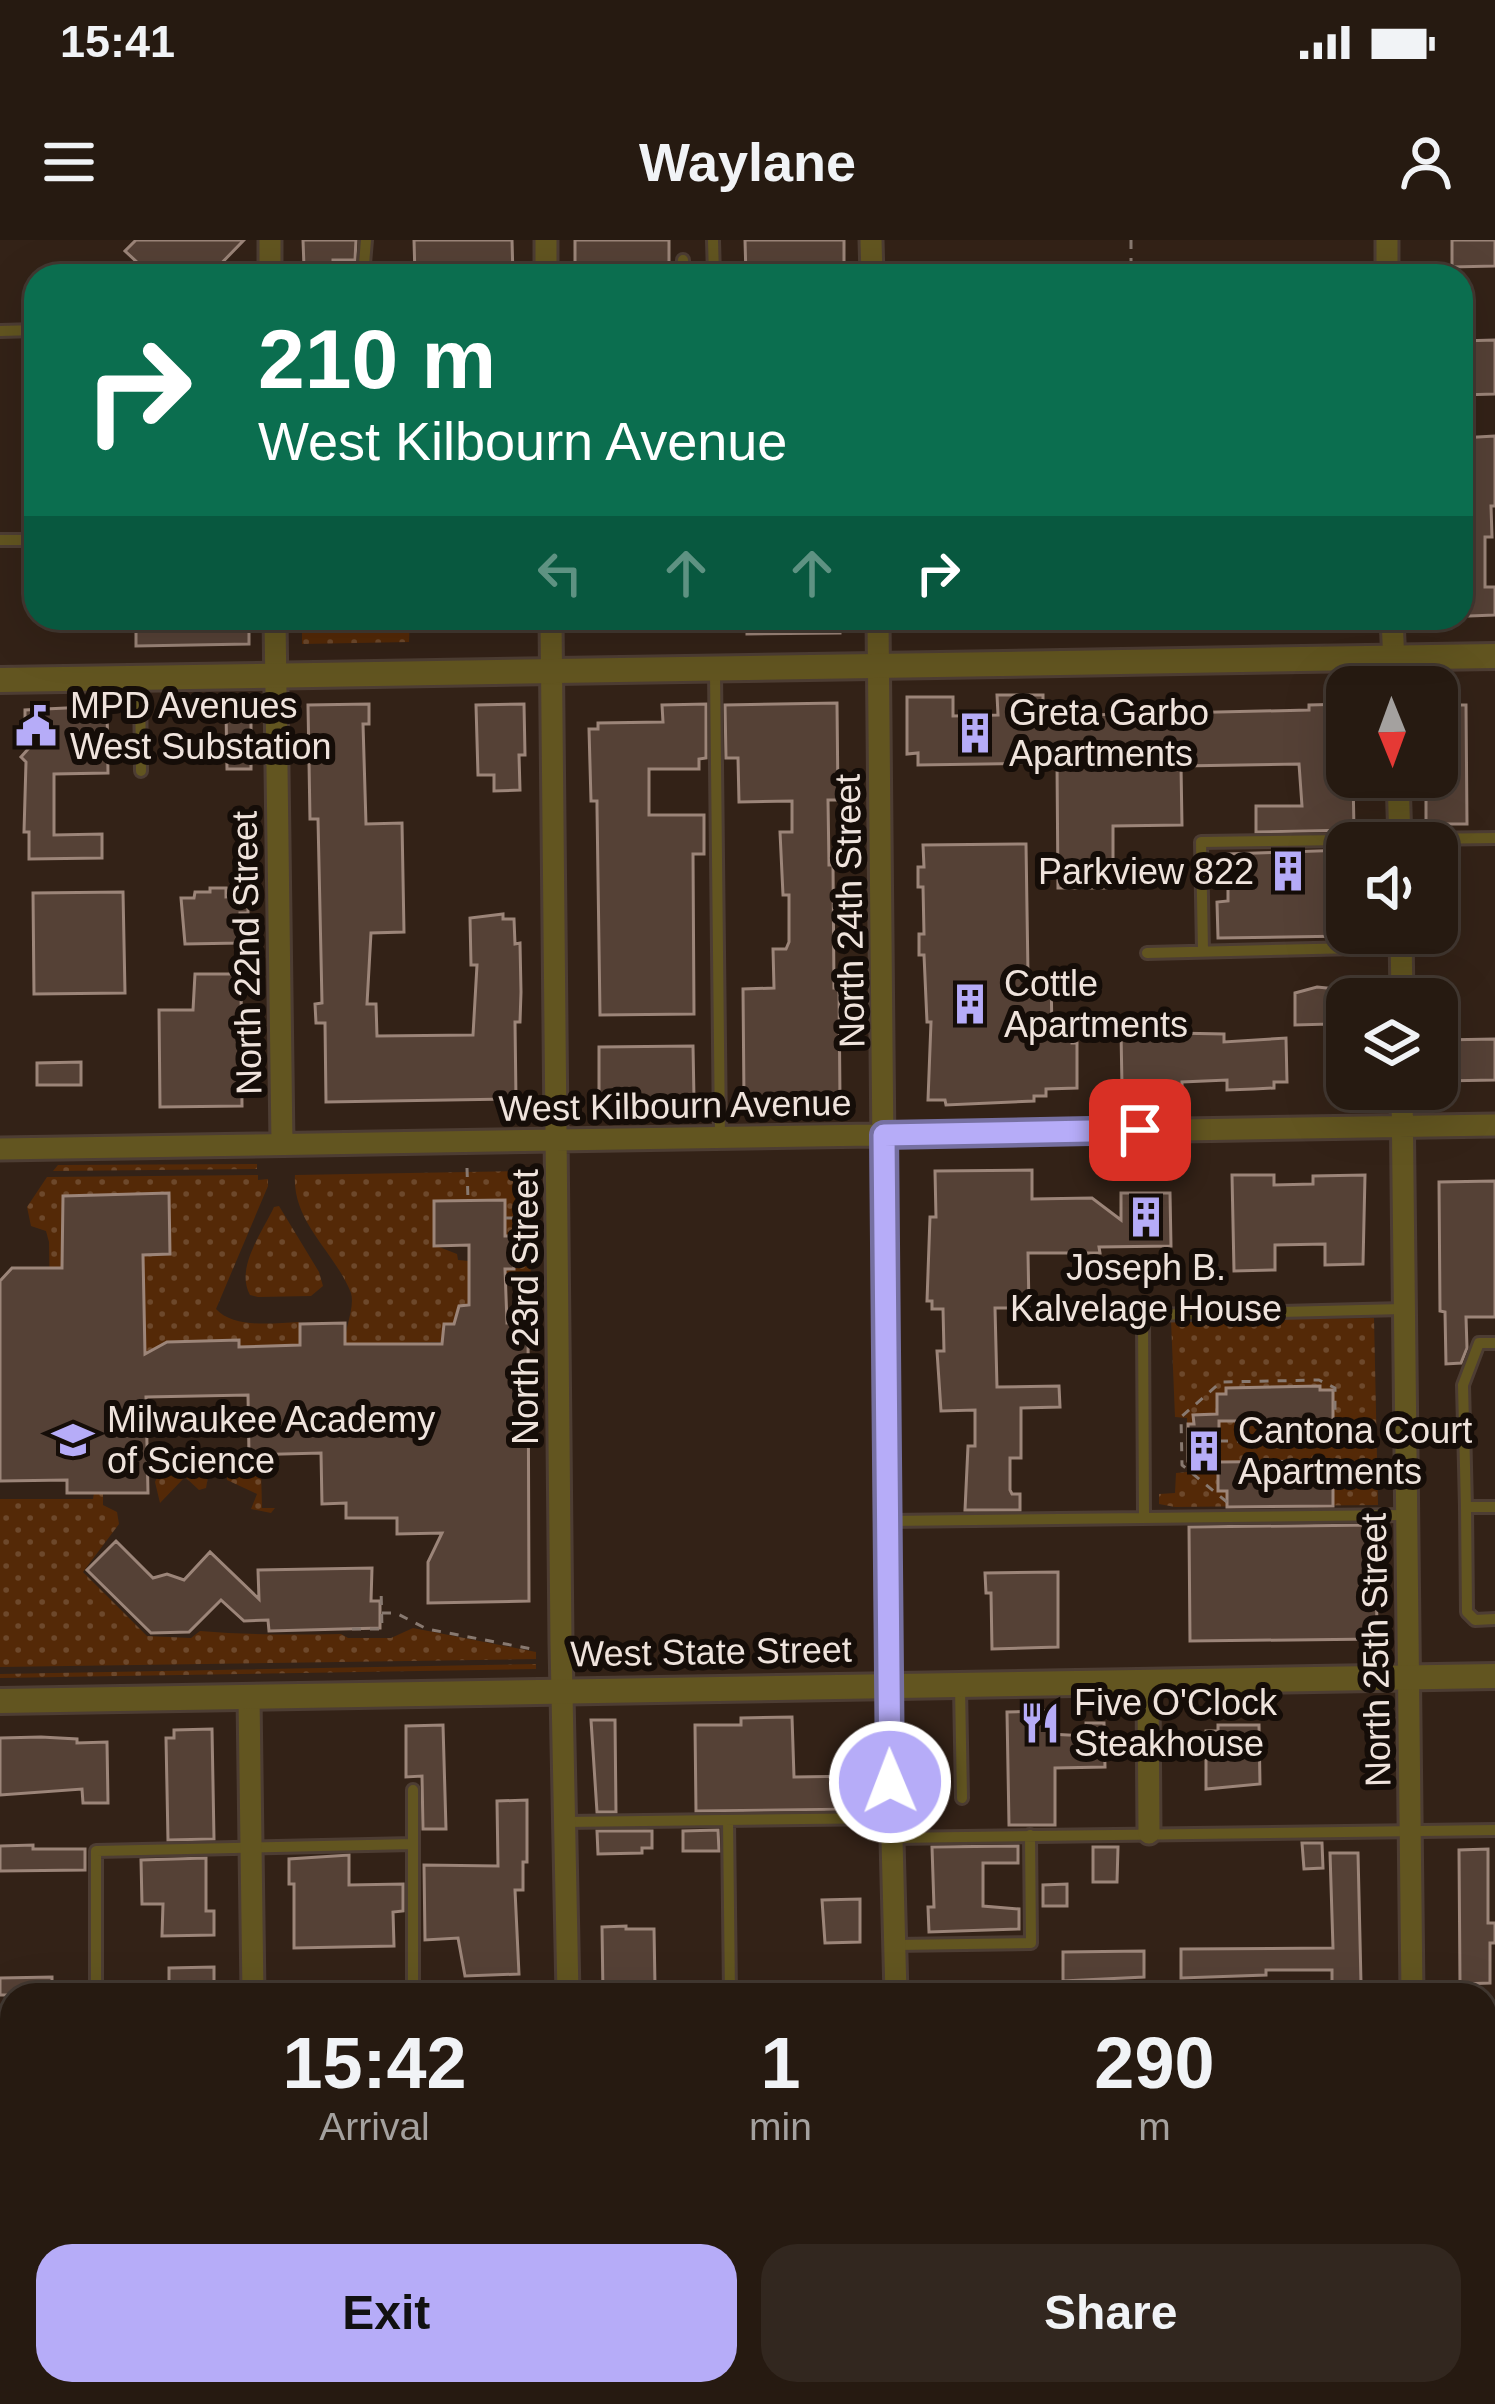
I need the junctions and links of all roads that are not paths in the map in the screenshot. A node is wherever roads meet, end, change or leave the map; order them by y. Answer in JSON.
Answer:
{"nodes":[{"id":1,"x":683,"y":260,"type":"dead end"},
{"id":2,"x":683,"y":264,"type":"edge"},
{"id":3,"x":275,"y":630,"type":"edge"},
{"id":4,"x":551,"y":630,"type":"edge"},
{"id":5,"x":878,"y":630,"type":"edge"},
{"id":6,"x":1393,"y":630,"type":"edge"},
{"id":7,"x":1495,"y":656,"type":"edge"},
{"id":8,"x":1394,"y":658,"type":"junction"},
{"id":9,"x":1394,"y":666,"type":"edge"},
{"id":10,"x":879,"y":669,"type":"junction"},
{"id":11,"x":715,"y":672,"type":"junction"},
{"id":12,"x":552,"y":674,"type":"junction"},
{"id":13,"x":276,"y":678,"type":"junction"},
{"id":14,"x":140,"y":679,"type":"junction"},
{"id":15,"x":0,"y":680,"type":"edge"},
{"id":16,"x":141,"y":771,"type":"dead end"},
{"id":17,"x":1495,"y":838,"type":"edge"},
{"id":18,"x":1458,"y":839,"type":"edge"},
{"id":19,"x":1326,"y":841,"type":"edge"},
{"id":20,"x":1326,"y":944,"type":"edge"},
{"id":21,"x":1203,"y":951,"type":"junction"},
{"id":22,"x":1147,"y":953,"type":"dead end"},
{"id":23,"x":1402,"y":1110,"type":"edge"},
{"id":24,"x":1495,"y":1125,"type":"edge"},
{"id":25,"x":1402,"y":1126,"type":"junction"},
{"id":26,"x":884,"y":1135,"type":"junction"},
{"id":27,"x":720,"y":1138,"type":"junction"},
{"id":28,"x":556,"y":1140,"type":"junction"},
{"id":29,"x":282,"y":1144,"type":"junction"},
{"id":30,"x":0,"y":1149,"type":"edge"},
{"id":31,"x":1405,"y":1309,"type":"junction"},
{"id":32,"x":1143,"y":1315,"type":"junction"},
{"id":33,"x":1107,"y":1316,"type":"dead end"},
{"id":34,"x":1495,"y":1343,"type":"edge"},
{"id":35,"x":1466,"y":1507,"type":"junction"},
{"id":36,"x":1495,"y":1507,"type":"edge"},
{"id":37,"x":1407,"y":1515,"type":"junction"},
{"id":38,"x":1144,"y":1517,"type":"junction"},
{"id":39,"x":887,"y":1521,"type":"junction"},
{"id":40,"x":1495,"y":1619,"type":"edge"},
{"id":41,"x":1495,"y":1676,"type":"edge"},
{"id":42,"x":1406,"y":1677,"type":"junction"},
{"id":43,"x":1148,"y":1683,"type":"junction"},
{"id":44,"x":888,"y":1684,"type":"junction"},
{"id":45,"x":960,"y":1684,"type":"junction"},
{"id":46,"x":562,"y":1690,"type":"junction"},
{"id":47,"x":249,"y":1696,"type":"junction"},
{"id":48,"x":0,"y":1701,"type":"edge"},
{"id":49,"x":413,"y":1790,"type":"dead end"},
{"id":50,"x":962,"y":1798,"type":"dead end"},
{"id":51,"x":728,"y":1820,"type":"junction"},
{"id":52,"x":565,"y":1822,"type":"junction"},
{"id":53,"x":892,"y":1828,"type":"junction"},
{"id":54,"x":1411,"y":1830,"type":"junction"},
{"id":55,"x":1495,"y":1830,"type":"edge"},
{"id":56,"x":1149,"y":1833,"type":"junction"},
{"id":57,"x":1030,"y":1835,"type":"junction"},
{"id":58,"x":412,"y":1844,"type":"junction"},
{"id":59,"x":251,"y":1848,"type":"junction"},
{"id":60,"x":895,"y":1945,"type":"junction"},
{"id":61,"x":96,"y":1983,"type":"edge"},
{"id":62,"x":253,"y":1983,"type":"edge"},
{"id":63,"x":412,"y":1983,"type":"edge"},
{"id":64,"x":568,"y":1983,"type":"edge"},
{"id":65,"x":730,"y":1983,"type":"edge"},
{"id":66,"x":896,"y":1983,"type":"edge"},
{"id":67,"x":1412,"y":1983,"type":"edge"}],
"edges":[{"from":1,"to":2,"type":"lane"},
{"from":3,"to":13,"type":"street","name":"North 22nd Street"},
{"from":4,"to":12,"type":"street","name":"North 23rd Street"},
{"from":5,"to":10,"type":"street","name":"North 24th Street"},
{"from":6,"to":8,"type":"street"},
{"from":7,"to":8,"type":"street"},
{"from":8,"to":9,"type":"street"},
{"from":8,"to":10,"type":"street"},
{"from":10,"to":11,"type":"street"},
{"from":10,"to":26,"type":"street","name":"North 24th Street"},
{"from":11,"to":12,"type":"street"},
{"from":11,"to":27,"type":"lane"},
{"from":12,"to":13,"type":"street"},
{"from":12,"to":28,"type":"street","name":"North 23rd Street"},
{"from":13,"to":14,"type":"street"},
{"from":13,"to":29,"type":"street","name":"North 22nd Street"},
{"from":14,"to":15,"type":"street"},
{"from":14,"to":16,"type":"lane"},
{"from":17,"to":18,"type":"lane"},
{"from":19,"to":21,"type":"lane"},
{"from":20,"to":21,"type":"lane"},
{"from":21,"to":22,"type":"lane"},
{"from":23,"to":25,"type":"street","name":"North 25th Street"},
{"from":24,"to":25,"type":"street","name":"West Kilbourn Avenue"},
{"from":25,"to":26,"type":"street","name":"West Kilbourn Avenue"},
{"from":25,"to":31,"type":"street","name":"North 25th Street"},
{"from":26,"to":27,"type":"street","name":"West Kilbourn Avenue"},
{"from":26,"to":39,"type":"street","name":"North 24th Street"},
{"from":27,"to":28,"type":"street","name":"West Kilbourn Avenue"},
{"from":28,"to":29,"type":"street","name":"West Kilbourn Avenue"},
{"from":28,"to":46,"type":"street","name":"North 23rd Street"},
{"from":29,"to":30,"type":"street","name":"West Kilbourn Avenue"},
{"from":31,"to":32,"type":"lane"},
{"from":31,"to":37,"type":"street","name":"North 25th Street"},
{"from":32,"to":33,"type":"lane"},
{"from":32,"to":38,"type":"lane"},
{"from":34,"to":35,"type":"lane"},
{"from":35,"to":36,"type":"lane"},
{"from":35,"to":40,"type":"lane"},
{"from":37,"to":38,"type":"lane"},
{"from":37,"to":42,"type":"street","name":"North 25th Street"},
{"from":38,"to":39,"type":"lane"},
{"from":39,"to":44,"type":"street","name":"North 24th Street"},
{"from":41,"to":42,"type":"street","name":"West State Street"},
{"from":42,"to":43,"type":"street","name":"West State Street"},
{"from":42,"to":54,"type":"street","name":"North 25th Street"},
{"from":43,"to":45,"type":"street","name":"West State Street"},
{"from":43,"to":56,"type":"street"},
{"from":44,"to":45,"type":"street","name":"West State Street"},
{"from":44,"to":46,"type":"street","name":"West State Street"},
{"from":44,"to":53,"type":"street","name":"North 24th Street"},
{"from":45,"to":50,"type":"lane"},
{"from":46,"to":47,"type":"street","name":"West State Street"},
{"from":46,"to":52,"type":"street","name":"North 23rd Street"},
{"from":47,"to":48,"type":"street","name":"West State Street"},
{"from":47,"to":59,"type":"street"},
{"from":49,"to":58,"type":"lane"},
{"from":51,"to":52,"type":"lane"},
{"from":51,"to":53,"type":"lane"},
{"from":51,"to":65,"type":"lane"},
{"from":52,"to":64,"type":"street","name":"North 23rd Street"},
{"from":53,"to":57,"type":"lane"},
{"from":53,"to":60,"type":"street","name":"North 24th Street"},
{"from":54,"to":55,"type":"lane"},
{"from":54,"to":56,"type":"lane"},
{"from":54,"to":67,"type":"street","name":"North 25th Street"},
{"from":56,"to":57,"type":"lane"},
{"from":57,"to":60,"type":"lane"},
{"from":58,"to":59,"type":"lane"},
{"from":58,"to":63,"type":"lane"},
{"from":59,"to":61,"type":"lane"},
{"from":59,"to":62,"type":"street"},
{"from":60,"to":66,"type":"street","name":"North 24th Street"}]}
